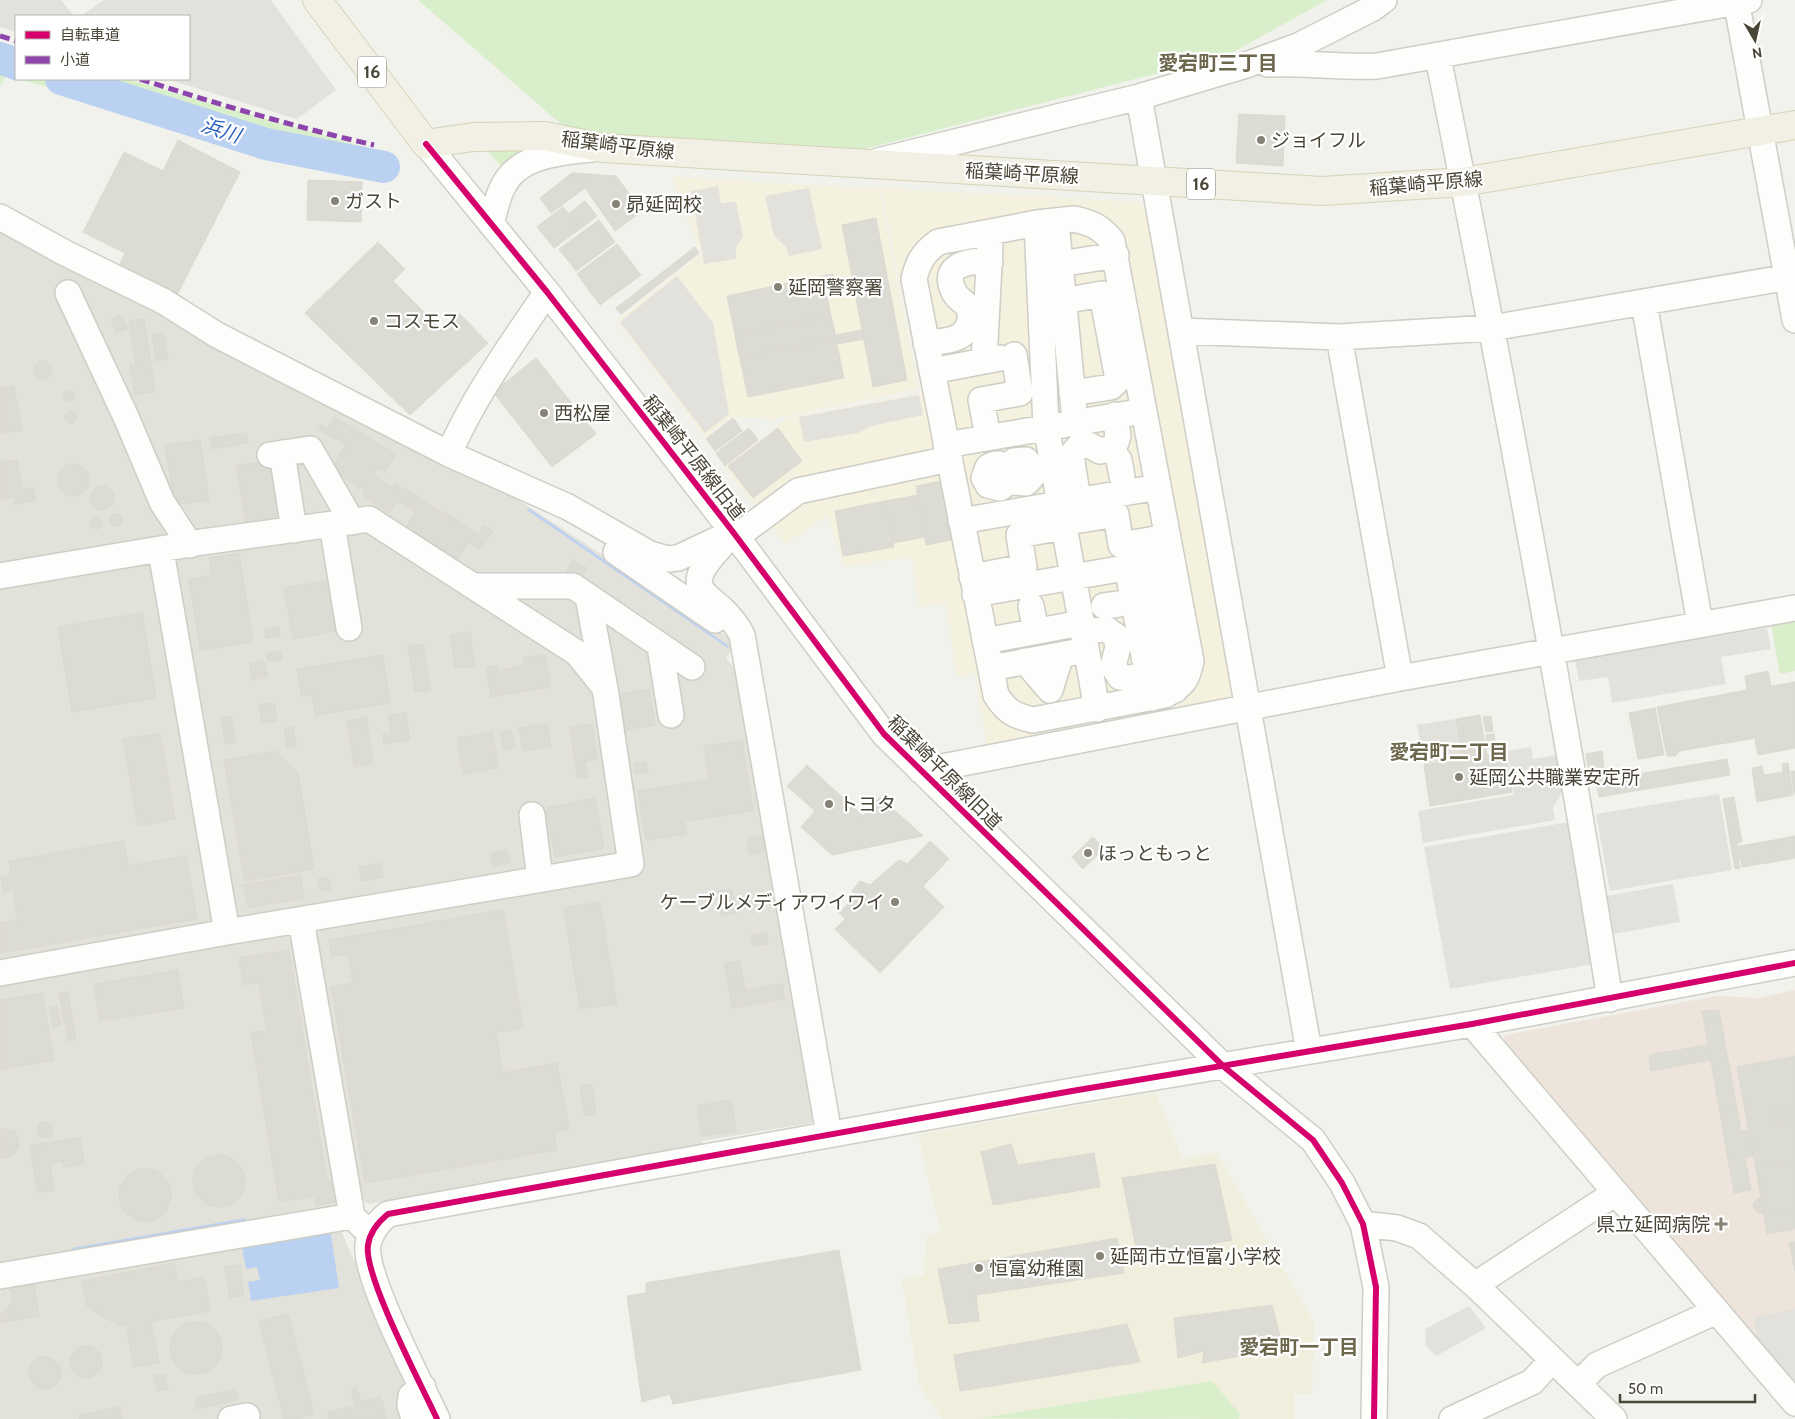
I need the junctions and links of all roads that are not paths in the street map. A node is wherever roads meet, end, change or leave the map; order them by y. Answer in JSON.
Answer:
{"nodes":[{"id":1,"x":317,"y":0,"type":"edge"},
{"id":2,"x":1384,"y":0,"type":"edge"},
{"id":3,"x":1741,"y":1,"type":"edge"},
{"id":4,"x":1438,"y":57,"type":"junction"},
{"id":5,"x":1246,"y":65,"type":"junction"},
{"id":6,"x":1139,"y":97,"type":"junction"},
{"id":7,"x":1795,"y":125,"type":"edge"},
{"id":8,"x":1760,"y":132,"type":"junction"},
{"id":9,"x":426,"y":144,"type":"junction"},
{"id":10,"x":603,"y":148,"type":"junction"},
{"id":11,"x":866,"y":164,"type":"junction"},
{"id":12,"x":1153,"y":181,"type":"junction"},
{"id":13,"x":1463,"y":182,"type":"junction"},
{"id":14,"x":0,"y":217,"type":"edge"},
{"id":15,"x":1046,"y":222,"type":"junction"},
{"id":16,"x":491,"y":224,"type":"junction"},
{"id":17,"x":991,"y":232,"type":"junction"},
{"id":18,"x":1116,"y":255,"type":"junction"},
{"id":19,"x":1086,"y":260,"type":"junction"},
{"id":20,"x":990,"y":262,"type":"junction"},
{"id":21,"x":1060,"y":264,"type":"junction"},
{"id":22,"x":1791,"y":276,"type":"edge"},
{"id":23,"x":1120,"y":282,"type":"junction"},
{"id":24,"x":1091,"y":287,"type":"junction"},
{"id":25,"x":547,"y":292,"type":"junction"},
{"id":26,"x":68,"y":293,"type":"dead end"},
{"id":27,"x":1063,"y":296,"type":"junction"},
{"id":28,"x":1644,"y":303,"type":"junction"},
{"id":29,"x":1795,"y":320,"type":"edge"},
{"id":30,"x":1492,"y":328,"type":"junction"},
{"id":31,"x":1181,"y":331,"type":"junction"},
{"id":32,"x":1338,"y":337,"type":"junction"},
{"id":33,"x":926,"y":343,"type":"junction"},
{"id":34,"x":984,"y":361,"type":"junction"},
{"id":35,"x":932,"y":371,"type":"junction"},
{"id":36,"x":1106,"y":388,"type":"junction"},
{"id":37,"x":1072,"y":393,"type":"junction"},
{"id":38,"x":1144,"y":411,"type":"junction"},
{"id":39,"x":1113,"y":416,"type":"junction"},
{"id":40,"x":1075,"y":421,"type":"junction"},
{"id":41,"x":1046,"y":426,"type":"junction"},
{"id":42,"x":1014,"y":432,"type":"junction"},
{"id":43,"x":988,"y":437,"type":"junction"},
{"id":44,"x":449,"y":454,"type":"junction"},
{"id":45,"x":1152,"y":454,"type":"junction"},
{"id":46,"x":950,"y":462,"type":"junction"},
{"id":47,"x":1094,"y":464,"type":"dead end"},
{"id":48,"x":1158,"y":487,"type":"junction"},
{"id":49,"x":531,"y":491,"type":"junction"},
{"id":50,"x":1066,"y":514,"type":"junction"},
{"id":51,"x":961,"y":521,"type":"junction"},
{"id":52,"x":342,"y":523,"type":"junction"},
{"id":53,"x":294,"y":530,"type":"junction"},
{"id":54,"x":734,"y":534,"type":"junction"},
{"id":55,"x":190,"y":545,"type":"junction"},
{"id":56,"x":162,"y":550,"type":"junction"},
{"id":57,"x":1163,"y":553,"type":"junction"},
{"id":58,"x":1120,"y":568,"type":"junction"},
{"id":59,"x":702,"y":570,"type":"junction"},
{"id":60,"x":649,"y":574,"type":"junction"},
{"id":61,"x":0,"y":576,"type":"edge"},
{"id":62,"x":1072,"y":576,"type":"junction"},
{"id":63,"x":974,"y":585,"type":"junction"},
{"id":64,"x":474,"y":586,"type":"junction"},
{"id":65,"x":588,"y":597,"type":"junction"},
{"id":66,"x":1031,"y":606,"type":"dead end"},
{"id":67,"x":1795,"y":608,"type":"edge"},
{"id":68,"x":1700,"y":624,"type":"junction"},
{"id":69,"x":349,"y":628,"type":"dead end"},
{"id":70,"x":1124,"y":630,"type":"dead end"},
{"id":71,"x":1036,"y":631,"type":"junction"},
{"id":72,"x":1083,"y":635,"type":"junction"},
{"id":73,"x":985,"y":640,"type":"junction"},
{"id":74,"x":742,"y":641,"type":"junction"},
{"id":75,"x":660,"y":646,"type":"junction"},
{"id":76,"x":1551,"y":650,"type":"junction"},
{"id":77,"x":1061,"y":655,"type":"junction"},
{"id":78,"x":1024,"y":661,"type":"junction"},
{"id":79,"x":692,"y":667,"type":"dead end"},
{"id":80,"x":991,"y":668,"type":"junction"},
{"id":81,"x":1400,"y":678,"type":"junction"},
{"id":82,"x":1150,"y":686,"type":"junction"},
{"id":83,"x":605,"y":688,"type":"junction"},
{"id":84,"x":1247,"y":707,"type":"junction"},
{"id":85,"x":1097,"y":709,"type":"junction"},
{"id":86,"x":671,"y":715,"type":"dead end"},
{"id":87,"x":921,"y":771,"type":"junction"},
{"id":88,"x":532,"y":815,"type":"dead end"},
{"id":89,"x":540,"y":879,"type":"junction"},
{"id":90,"x":301,"y":920,"type":"junction"},
{"id":91,"x":227,"y":932,"type":"junction"},
{"id":92,"x":1795,"y":963,"type":"edge"},
{"id":93,"x":0,"y":972,"type":"edge"},
{"id":94,"x":1610,"y":999,"type":"junction"},
{"id":95,"x":1472,"y":1024,"type":"junction"},
{"id":96,"x":1309,"y":1051,"type":"junction"},
{"id":97,"x":1223,"y":1066,"type":"junction"},
{"id":98,"x":829,"y":1134,"type":"junction"},
{"id":99,"x":1615,"y":1193,"type":"junction"},
{"id":100,"x":352,"y":1216,"type":"junction"},
{"id":101,"x":1363,"y":1224,"type":"junction"},
{"id":102,"x":371,"y":1235,"type":"junction"},
{"id":103,"x":0,"y":1276,"type":"edge"},
{"id":104,"x":1475,"y":1285,"type":"junction"},
{"id":105,"x":1718,"y":1311,"type":"junction"},
{"id":106,"x":1552,"y":1360,"type":"junction"},
{"id":107,"x":1578,"y":1384,"type":"junction"},
{"id":108,"x":423,"y":1387,"type":"junction"},
{"id":109,"x":1795,"y":1403,"type":"edge"},
{"id":110,"x":1467,"y":1416,"type":"edge"},
{"id":111,"x":414,"y":1419,"type":"edge"},
{"id":112,"x":438,"y":1419,"type":"edge"},
{"id":113,"x":1374,"y":1419,"type":"edge"},
{"id":114,"x":1614,"y":1419,"type":"edge"}],
"edges":[{"from":1,"to":9,"type":"main road","number":"16"},
{"from":2,"to":5,"type":"street"},
{"from":3,"to":4,"type":"street"},
{"from":3,"to":8,"type":"street"},
{"from":4,"to":5,"type":"street"},
{"from":4,"to":13,"type":"street"},
{"from":5,"to":6,"type":"street"},
{"from":6,"to":11,"type":"street"},
{"from":6,"to":12,"type":"street"},
{"from":7,"to":8,"type":"main road","name":"稲葉崎平原線","number":"16"},
{"from":8,"to":13,"type":"main road","name":"稲葉崎平原線","number":"16"},
{"from":8,"to":22,"type":"street"},
{"from":9,"to":10,"type":"main road","name":"稲葉崎平原線","number":"16"},
{"from":9,"to":16,"type":"street","name":"稲葉崎平原線旧道"},
{"from":10,"to":11,"type":"main road","name":"稲葉崎平原線","number":"16"},
{"from":10,"to":16,"type":"street"},
{"from":11,"to":12,"type":"main road","name":"稲葉崎平原線","number":"16"},
{"from":12,"to":13,"type":"main road","name":"稲葉崎平原線","number":"16"},
{"from":12,"to":31,"type":"street"},
{"from":13,"to":30,"type":"street"},
{"from":14,"to":44,"type":"street"},
{"from":15,"to":17,"type":"street"},
{"from":15,"to":18,"type":"street"},
{"from":15,"to":21,"type":"street"},
{"from":15,"to":41,"type":"street"},
{"from":16,"to":25,"type":"street","name":"稲葉崎平原線旧道"},
{"from":17,"to":20,"type":"street"},
{"from":17,"to":33,"type":"street"},
{"from":18,"to":19,"type":"street"},
{"from":18,"to":23,"type":"street"},
{"from":19,"to":21,"type":"street"},
{"from":19,"to":24,"type":"street"},
{"from":20,"to":33,"type":"street"},
{"from":20,"to":34,"type":"street"},
{"from":21,"to":27,"type":"street"},
{"from":22,"to":28,"type":"street"},
{"from":22,"to":29,"type":"street"},
{"from":23,"to":24,"type":"street"},
{"from":23,"to":38,"type":"street"},
{"from":24,"to":27,"type":"street"},
{"from":25,"to":44,"type":"street"},
{"from":25,"to":54,"type":"street","name":"稲葉崎平原線旧道"},
{"from":26,"to":55,"type":"street"},
{"from":27,"to":36,"type":"street"},
{"from":27,"to":37,"type":"street"},
{"from":28,"to":30,"type":"street"},
{"from":28,"to":68,"type":"street"},
{"from":30,"to":32,"type":"street"},
{"from":30,"to":76,"type":"street"},
{"from":31,"to":32,"type":"street"},
{"from":31,"to":84,"type":"street"},
{"from":32,"to":81,"type":"street"},
{"from":33,"to":35,"type":"street"},
{"from":34,"to":35,"type":"street"},
{"from":34,"to":43,"type":"street"},
{"from":35,"to":46,"type":"street"},
{"from":36,"to":37,"type":"street"},
{"from":36,"to":39,"type":"street"},
{"from":37,"to":40,"type":"street"},
{"from":38,"to":39,"type":"street"},
{"from":38,"to":45,"type":"street"},
{"from":39,"to":40,"type":"street"},
{"from":39,"to":50,"type":"street"},
{"from":40,"to":41,"type":"street"},
{"from":41,"to":42,"type":"street"},
{"from":41,"to":50,"type":"street"},
{"from":42,"to":43,"type":"street"},
{"from":42,"to":46,"type":"street"},
{"from":43,"to":46,"type":"street"},
{"from":44,"to":49,"type":"street"},
{"from":45,"to":47,"type":"street"},
{"from":45,"to":48,"type":"street"},
{"from":46,"to":51,"type":"street"},
{"from":46,"to":54,"type":"street"},
{"from":48,"to":50,"type":"street"},
{"from":48,"to":57,"type":"street"},
{"from":49,"to":54,"type":"street"},
{"from":49,"to":60,"type":"street"},
{"from":50,"to":51,"type":"street"},
{"from":50,"to":57,"type":"street"},
{"from":50,"to":62,"type":"street"},
{"from":50,"to":63,"type":"street"},
{"from":51,"to":63,"type":"street"},
{"from":52,"to":53,"type":"street"},
{"from":52,"to":53,"type":"street"},
{"from":52,"to":64,"type":"street"},
{"from":52,"to":69,"type":"street"},
{"from":53,"to":55,"type":"street"},
{"from":54,"to":59,"type":"street"},
{"from":54,"to":87,"type":"street","name":"稲葉崎平原線旧道"},
{"from":55,"to":56,"type":"street"},
{"from":56,"to":61,"type":"street"},
{"from":56,"to":91,"type":"street"},
{"from":57,"to":58,"type":"street"},
{"from":57,"to":82,"type":"street"},
{"from":58,"to":62,"type":"street"},
{"from":58,"to":70,"type":"street"},
{"from":58,"to":82,"type":"street"},
{"from":59,"to":60,"type":"street"},
{"from":59,"to":74,"type":"street"},
{"from":60,"to":74,"type":"street"},
{"from":62,"to":63,"type":"street"},
{"from":62,"to":72,"type":"street"},
{"from":63,"to":73,"type":"street"},
{"from":64,"to":65,"type":"street"},
{"from":64,"to":83,"type":"street"},
{"from":65,"to":75,"type":"street"},
{"from":65,"to":83,"type":"street"},
{"from":66,"to":71,"type":"street"},
{"from":67,"to":68,"type":"street"},
{"from":68,"to":76,"type":"street"},
{"from":71,"to":72,"type":"street"},
{"from":71,"to":73,"type":"street"},
{"from":72,"to":77,"type":"street"},
{"from":72,"to":82,"type":"street"},
{"from":72,"to":85,"type":"street"},
{"from":73,"to":80,"type":"street"},
{"from":74,"to":98,"type":"street"},
{"from":75,"to":79,"type":"street"},
{"from":75,"to":86,"type":"street"},
{"from":76,"to":81,"type":"street"},
{"from":76,"to":94,"type":"street"},
{"from":77,"to":78,"type":"street"},
{"from":77,"to":78,"type":"street"},
{"from":78,"to":80,"type":"street"},
{"from":80,"to":85,"type":"street"},
{"from":81,"to":84,"type":"street"},
{"from":82,"to":85,"type":"street"},
{"from":83,"to":89,"type":"street"},
{"from":84,"to":87,"type":"street"},
{"from":84,"to":96,"type":"street"},
{"from":87,"to":97,"type":"street","name":"稲葉崎平原線旧道"},
{"from":88,"to":89,"type":"street"},
{"from":89,"to":90,"type":"street"},
{"from":90,"to":91,"type":"street"},
{"from":90,"to":100,"type":"street"},
{"from":91,"to":93,"type":"street"},
{"from":92,"to":94,"type":"street"},
{"from":94,"to":95,"type":"street"},
{"from":95,"to":96,"type":"street"},
{"from":95,"to":99,"type":"street"},
{"from":96,"to":97,"type":"street"},
{"from":97,"to":98,"type":"street"},
{"from":97,"to":101,"type":"street","name":"稲葉崎平原線旧道"},
{"from":98,"to":102,"type":"street"},
{"from":99,"to":104,"type":"street"},
{"from":99,"to":105,"type":"street"},
{"from":100,"to":102,"type":"street"},
{"from":100,"to":103,"type":"street"},
{"from":101,"to":104,"type":"street"},
{"from":101,"to":113,"type":"street","name":"稲葉崎平原線旧道"},
{"from":102,"to":108,"type":"street"},
{"from":104,"to":106,"type":"street"},
{"from":105,"to":107,"type":"street"},
{"from":105,"to":109,"type":"street"},
{"from":106,"to":107,"type":"street"},
{"from":106,"to":110,"type":"street"},
{"from":107,"to":114,"type":"street"},
{"from":108,"to":111,"type":"street"},
{"from":108,"to":112,"type":"street"}]}
